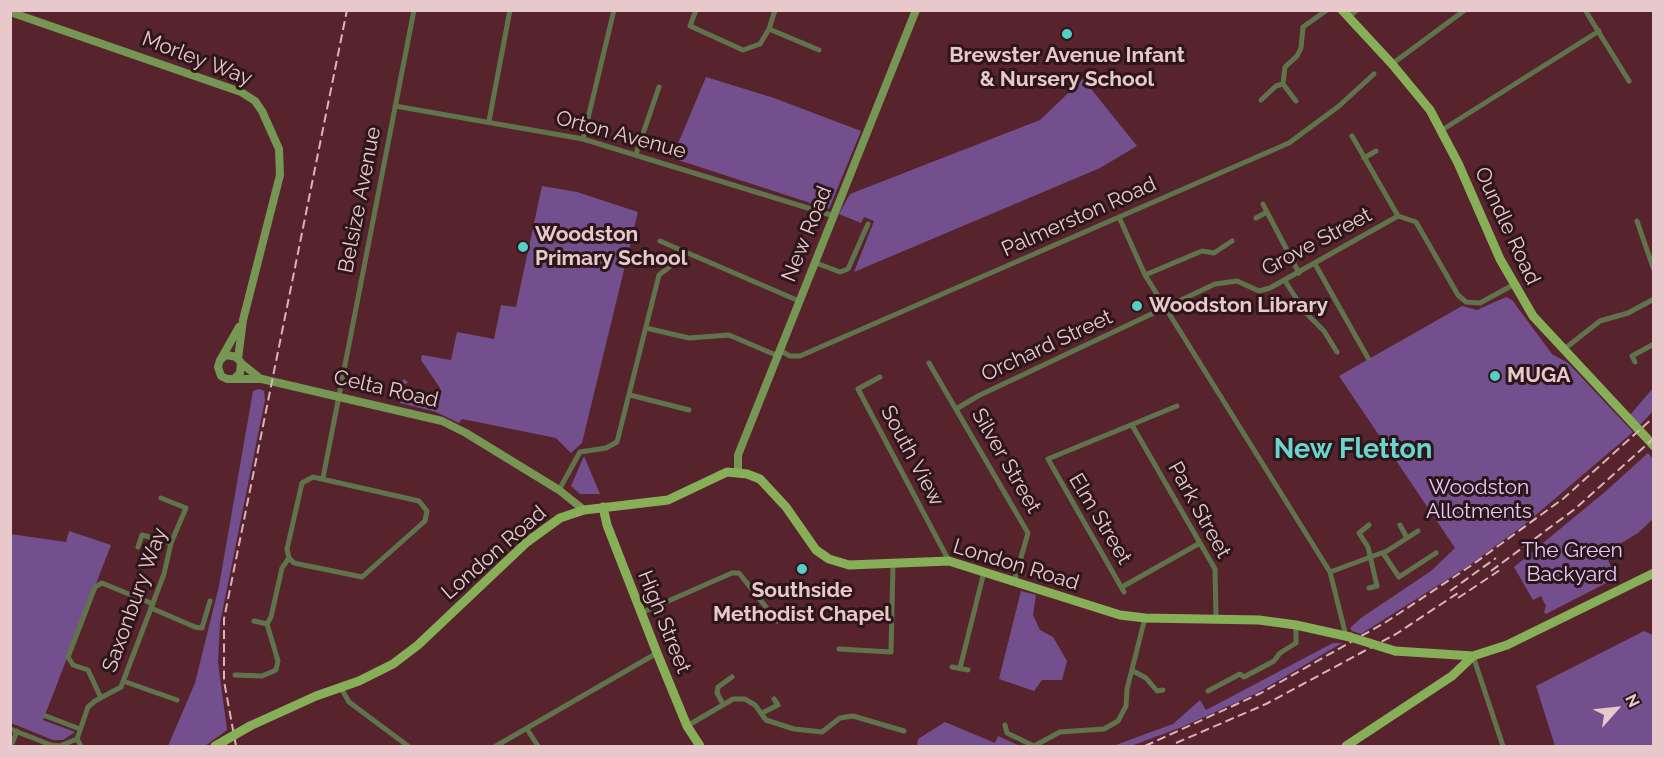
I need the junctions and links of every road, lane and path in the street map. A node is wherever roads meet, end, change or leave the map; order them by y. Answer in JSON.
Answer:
{"nodes":[{"id":1,"x":414,"y":10,"type":"edge"},
{"id":2,"x":510,"y":10,"type":"edge"},
{"id":3,"x":614,"y":10,"type":"edge"},
{"id":4,"x":696,"y":10,"type":"edge"},
{"id":5,"x":775,"y":10,"type":"edge"},
{"id":6,"x":916,"y":10,"type":"edge"},
{"id":7,"x":1327,"y":10,"type":"edge"},
{"id":8,"x":1357,"y":10,"type":"edge"},
{"id":9,"x":1465,"y":10,"type":"edge"},
{"id":10,"x":1586,"y":10,"type":"edge"},
{"id":11,"x":10,"y":12,"type":"edge"},
{"id":12,"x":1345,"y":14,"type":"edge"},
{"id":13,"x":769,"y":29,"type":"junction"},
{"id":14,"x":1599,"y":31,"type":"junction"},
{"id":15,"x":819,"y":50,"type":"dead end"},
{"id":16,"x":1392,"y":64,"type":"junction"},
{"id":17,"x":1374,"y":74,"type":"dead end"},
{"id":18,"x":1629,"y":81,"type":"dead end"},
{"id":19,"x":1283,"y":84,"type":"junction"},
{"id":20,"x":659,"y":87,"type":"dead end"},
{"id":21,"x":1261,"y":100,"type":"dead end"},
{"id":22,"x":1296,"y":100,"type":"dead end"},
{"id":23,"x":395,"y":106,"type":"junction"},
{"id":24,"x":489,"y":121,"type":"junction"},
{"id":25,"x":1442,"y":129,"type":"junction"},
{"id":26,"x":1352,"y":136,"type":"dead end"},
{"id":27,"x":583,"y":139,"type":"junction"},
{"id":28,"x":1376,"y":151,"type":"dead end"},
{"id":29,"x":636,"y":154,"type":"junction"},
{"id":30,"x":1364,"y":158,"type":"junction"},
{"id":31,"x":1263,"y":204,"type":"dead end"},
{"id":32,"x":1267,"y":213,"type":"junction"},
{"id":33,"x":834,"y":216,"type":"junction"},
{"id":34,"x":1398,"y":216,"type":"junction"},
{"id":35,"x":1119,"y":217,"type":"junction"},
{"id":36,"x":1256,"y":218,"type":"dead end"},
{"id":37,"x":1637,"y":221,"type":"dead end"},
{"id":38,"x":868,"y":224,"type":"dead end"},
{"id":39,"x":660,"y":241,"type":"dead end"},
{"id":40,"x":1232,"y":241,"type":"dead end"},
{"id":41,"x":687,"y":253,"type":"junction"},
{"id":42,"x":816,"y":263,"type":"junction"},
{"id":43,"x":1314,"y":264,"type":"junction"},
{"id":44,"x":1653,"y":270,"type":"edge"},
{"id":45,"x":1299,"y":273,"type":"junction"},
{"id":46,"x":1145,"y":276,"type":"junction"},
{"id":47,"x":1285,"y":281,"type":"junction"},
{"id":48,"x":1513,"y":285,"type":"junction"},
{"id":49,"x":1251,"y":289,"type":"joint"},
{"id":50,"x":1653,"y":298,"type":"edge"},
{"id":51,"x":799,"y":301,"type":"junction"},
{"id":52,"x":1324,"y":301,"type":"dead end"},
{"id":53,"x":1166,"y":309,"type":"junction"},
{"id":54,"x":1305,"y":312,"type":"junction"},
{"id":55,"x":243,"y":320,"type":"junction"},
{"id":56,"x":646,"y":328,"type":"junction"},
{"id":57,"x":1653,"y":344,"type":"edge"},
{"id":58,"x":1563,"y":350,"type":"junction"},
{"id":59,"x":1337,"y":352,"type":"dead end"},
{"id":60,"x":779,"y":353,"type":"junction"},
{"id":61,"x":222,"y":357,"type":"junction"},
{"id":62,"x":1368,"y":358,"type":"dead end"},
{"id":63,"x":240,"y":361,"type":"junction"},
{"id":64,"x":1635,"y":362,"type":"dead end"},
{"id":65,"x":928,"y":363,"type":"dead end"},
{"id":66,"x":880,"y":377,"type":"dead end"},
{"id":67,"x":235,"y":378,"type":"junction"},
{"id":68,"x":262,"y":380,"type":"junction"},
{"id":69,"x":630,"y":395,"type":"junction"},
{"id":70,"x":339,"y":396,"type":"junction"},
{"id":71,"x":1177,"y":406,"type":"dead end"},
{"id":72,"x":956,"y":409,"type":"junction"},
{"id":73,"x":689,"y":410,"type":"dead end"},
{"id":74,"x":1132,"y":425,"type":"junction"},
{"id":75,"x":1653,"y":446,"type":"edge"},
{"id":76,"x":738,"y":472,"type":"junction"},
{"id":77,"x":323,"y":478,"type":"junction"},
{"id":78,"x":559,"y":490,"type":"junction"},
{"id":79,"x":160,"y":498,"type":"dead end"},
{"id":80,"x":603,"y":507,"type":"junction"},
{"id":81,"x":584,"y":510,"type":"junction"},
{"id":82,"x":1369,"y":525,"type":"dead end"},
{"id":83,"x":1400,"y":525,"type":"dead end"},
{"id":84,"x":1418,"y":531,"type":"dead end"},
{"id":85,"x":1407,"y":538,"type":"junction"},
{"id":86,"x":171,"y":543,"type":"junction"},
{"id":87,"x":1200,"y":543,"type":"junction"},
{"id":88,"x":138,"y":548,"type":"dead end"},
{"id":89,"x":1383,"y":553,"type":"junction"},
{"id":90,"x":1436,"y":553,"type":"dead end"},
{"id":91,"x":289,"y":558,"type":"junction"},
{"id":92,"x":1370,"y":558,"type":"junction"},
{"id":93,"x":949,"y":561,"type":"junction"},
{"id":94,"x":893,"y":564,"type":"junction"},
{"id":95,"x":984,"y":572,"type":"junction"},
{"id":96,"x":1330,"y":572,"type":"junction"},
{"id":97,"x":1653,"y":573,"type":"edge"},
{"id":98,"x":1014,"y":582,"type":"junction"},
{"id":99,"x":1369,"y":588,"type":"dead end"},
{"id":100,"x":210,"y":601,"type":"dead end"},
{"id":101,"x":152,"y":606,"type":"junction"},
{"id":102,"x":641,"y":614,"type":"junction"},
{"id":103,"x":1216,"y":617,"type":"junction"},
{"id":104,"x":1146,"y":618,"type":"junction"},
{"id":105,"x":254,"y":621,"type":"dead end"},
{"id":106,"x":777,"y":621,"type":"dead end"},
{"id":107,"x":267,"y":624,"type":"junction"},
{"id":108,"x":1296,"y":625,"type":"junction"},
{"id":109,"x":1348,"y":637,"type":"junction"},
{"id":110,"x":839,"y":650,"type":"dead end"},
{"id":111,"x":657,"y":653,"type":"junction"},
{"id":112,"x":1473,"y":656,"type":"junction"},
{"id":113,"x":952,"y":667,"type":"dead end"},
{"id":114,"x":960,"y":668,"type":"junction"},
{"id":115,"x":968,"y":670,"type":"dead end"},
{"id":116,"x":1132,"y":671,"type":"junction"},
{"id":117,"x":235,"y":675,"type":"dead end"},
{"id":118,"x":732,"y":677,"type":"dead end"},
{"id":119,"x":123,"y":681,"type":"junction"},
{"id":120,"x":341,"y":688,"type":"junction"},
{"id":121,"x":1208,"y":691,"type":"dead end"},
{"id":122,"x":1158,"y":692,"type":"dead end"},
{"id":123,"x":101,"y":698,"type":"junction"},
{"id":124,"x":774,"y":699,"type":"dead end"},
{"id":125,"x":177,"y":700,"type":"dead end"},
{"id":126,"x":723,"y":704,"type":"junction"},
{"id":127,"x":762,"y":713,"type":"junction"},
{"id":128,"x":46,"y":716,"type":"dead end"},
{"id":129,"x":1005,"y":725,"type":"dead end"},
{"id":130,"x":687,"y":726,"type":"junction"},
{"id":131,"x":80,"y":729,"type":"junction"},
{"id":132,"x":526,"y":729,"type":"junction"},
{"id":133,"x":14,"y":730,"type":"edge"},
{"id":134,"x":904,"y":731,"type":"dead end"},
{"id":135,"x":77,"y":739,"type":"junction"},
{"id":136,"x":12,"y":747,"type":"edge"},
{"id":137,"x":81,"y":747,"type":"edge"},
{"id":138,"x":215,"y":747,"type":"edge"},
{"id":139,"x":408,"y":747,"type":"edge"},
{"id":140,"x":496,"y":747,"type":"edge"},
{"id":141,"x":538,"y":747,"type":"edge"},
{"id":142,"x":700,"y":747,"type":"edge"},
{"id":143,"x":1346,"y":747,"type":"edge"},
{"id":144,"x":1503,"y":747,"type":"edge"}],
"edges":[{"from":1,"to":23,"type":"street","name":"Belsize Avenue"},
{"from":2,"to":24,"type":"street"},
{"from":3,"to":27,"type":"street"},
{"from":4,"to":13,"type":"street"},
{"from":5,"to":13,"type":"street"},
{"from":6,"to":33,"type":"street","name":"New Road"},
{"from":7,"to":19,"type":"street"},
{"from":8,"to":12,"type":"street"},
{"from":9,"to":16,"type":"street"},
{"from":10,"to":14,"type":"street"},
{"from":11,"to":55,"type":"street","name":"Morley Way"},
{"from":12,"to":16,"type":"main road","name":"Oundle Road"},
{"from":13,"to":15,"type":"street"},
{"from":14,"to":18,"type":"street"},
{"from":14,"to":25,"type":"street"},
{"from":16,"to":25,"type":"main road","name":"Oundle Road"},
{"from":17,"to":35,"type":"street","name":"Palmerston Road"},
{"from":19,"to":21,"type":"street"},
{"from":19,"to":22,"type":"street"},
{"from":20,"to":29,"type":"street"},
{"from":23,"to":24,"type":"street","name":"Orton Avenue"},
{"from":23,"to":70,"type":"street","name":"Belsize Avenue"},
{"from":24,"to":27,"type":"street","name":"Orton Avenue"},
{"from":25,"to":48,"type":"main road","name":"Oundle Road"},
{"from":26,"to":30,"type":"street","name":"Grove Street"},
{"from":27,"to":29,"type":"street","name":"Orton Avenue"},
{"from":28,"to":30,"type":"street"},
{"from":29,"to":33,"type":"street","name":"Orton Avenue"},
{"from":30,"to":34,"type":"street","name":"Grove Street"},
{"from":31,"to":32,"type":"street"},
{"from":32,"to":36,"type":"street"},
{"from":32,"to":45,"type":"street"},
{"from":33,"to":42,"type":"street","name":"New Road"},
{"from":34,"to":43,"type":"street","name":"Grove Street"},
{"from":34,"to":48,"type":"street","name":"Grove Street"},
{"from":35,"to":46,"type":"street"},
{"from":35,"to":60,"type":"street","name":"Palmerston Road"},
{"from":37,"to":44,"type":"street"},
{"from":38,"to":42,"type":"street"},
{"from":39,"to":41,"type":"street"},
{"from":40,"to":46,"type":"street"},
{"from":41,"to":51,"type":"street"},
{"from":41,"to":56,"type":"street"},
{"from":42,"to":51,"type":"street","name":"New Road"},
{"from":43,"to":45,"type":"street","name":"Grove Street"},
{"from":43,"to":62,"type":"street"},
{"from":45,"to":47,"type":"street","name":"Grove Street"},
{"from":46,"to":53,"type":"street"},
{"from":47,"to":49,"type":"street","name":"Grove Street"},
{"from":47,"to":54,"type":"street"},
{"from":48,"to":58,"type":"main road","name":"Oundle Road"},
{"from":49,"to":53,"type":"street","name":"Orchard Street"},
{"from":50,"to":58,"type":"street"},
{"from":51,"to":60,"type":"street","name":"New Road"},
{"from":52,"to":54,"type":"street"},
{"from":53,"to":72,"type":"street","name":"Orchard Street"},
{"from":53,"to":96,"type":"street"},
{"from":54,"to":59,"type":"street"},
{"from":55,"to":61,"type":"street","name":"Morley Way"},
{"from":55,"to":63,"type":"street","name":"Morley Way"},
{"from":56,"to":60,"type":"street"},
{"from":56,"to":69,"type":"street"},
{"from":57,"to":64,"type":"street"},
{"from":58,"to":75,"type":"main road","name":"Oundle Road"},
{"from":60,"to":76,"type":"street","name":"New Road"},
{"from":61,"to":63,"type":"street"},
{"from":61,"to":67,"type":"street"},
{"from":63,"to":67,"type":"street"},
{"from":63,"to":68,"type":"street","name":"Celta Road"},
{"from":65,"to":72,"type":"street","name":"Silver Street"},
{"from":66,"to":93,"type":"street","name":"South View"},
{"from":67,"to":68,"type":"street","name":"Celta Road"},
{"from":68,"to":70,"type":"street","name":"Celta Road"},
{"from":69,"to":73,"type":"street"},
{"from":69,"to":78,"type":"street"},
{"from":70,"to":77,"type":"street","name":"Belsize Avenue"},
{"from":70,"to":78,"type":"street","name":"Celta Road"},
{"from":71,"to":74,"type":"street"},
{"from":72,"to":98,"type":"street","name":"Silver Street"},
{"from":74,"to":87,"type":"street","name":"Park Street"},
{"from":74,"to":87,"type":"street","name":"Elm Street"},
{"from":76,"to":80,"type":"main road","name":"London Road"},
{"from":76,"to":94,"type":"main road","name":"London Road"},
{"from":77,"to":91,"type":"street"},
{"from":77,"to":91,"type":"street"},
{"from":78,"to":81,"type":"street","name":"Celta Road"},
{"from":79,"to":86,"type":"street","name":"Saxonbury Way"},
{"from":80,"to":81,"type":"main road","name":"London Road"},
{"from":80,"to":102,"type":"main road","name":"High Street"},
{"from":81,"to":120,"type":"main road","name":"London Road"},
{"from":82,"to":92,"type":"street"},
{"from":83,"to":85,"type":"street"},
{"from":84,"to":85,"type":"street"},
{"from":85,"to":89,"type":"street"},
{"from":86,"to":88,"type":"street"},
{"from":86,"to":101,"type":"street","name":"Saxonbury Way"},
{"from":87,"to":103,"type":"street","name":"Park Street"},
{"from":89,"to":90,"type":"street"},
{"from":89,"to":92,"type":"street"},
{"from":91,"to":107,"type":"street"},
{"from":92,"to":96,"type":"street"},
{"from":92,"to":99,"type":"street"},
{"from":93,"to":94,"type":"main road","name":"London Road"},
{"from":93,"to":95,"type":"main road","name":"London Road"},
{"from":94,"to":110,"type":"street"},
{"from":95,"to":98,"type":"main road","name":"London Road"},
{"from":95,"to":114,"type":"street"},
{"from":96,"to":109,"type":"street"},
{"from":97,"to":112,"type":"main road","name":"London Road"},
{"from":98,"to":104,"type":"main road","name":"London Road"},
{"from":100,"to":101,"type":"street"},
{"from":101,"to":119,"type":"street","name":"Saxonbury Way"},
{"from":101,"to":123,"type":"street"},
{"from":102,"to":106,"type":"street"},
{"from":102,"to":111,"type":"main road","name":"High Street"},
{"from":103,"to":104,"type":"main road","name":"London Road"},
{"from":103,"to":108,"type":"main road","name":"London Road"},
{"from":104,"to":116,"type":"street"},
{"from":105,"to":107,"type":"street"},
{"from":107,"to":117,"type":"street"},
{"from":108,"to":109,"type":"main road","name":"London Road"},
{"from":108,"to":121,"type":"street"},
{"from":109,"to":112,"type":"main road","name":"London Road","bridge":true},
{"from":111,"to":130,"type":"main road","name":"High Street"},
{"from":111,"to":132,"type":"street"},
{"from":112,"to":143,"type":"main road"},
{"from":112,"to":144,"type":"street"},
{"from":113,"to":114,"type":"street"},
{"from":114,"to":115,"type":"street"},
{"from":116,"to":122,"type":"street"},
{"from":116,"to":129,"type":"street"},
{"from":118,"to":126,"type":"street"},
{"from":119,"to":123,"type":"street","name":"Saxonbury Way"},
{"from":119,"to":125,"type":"street"},
{"from":120,"to":138,"type":"main road","name":"London Road","bridge":true},
{"from":120,"to":139,"type":"street"},
{"from":123,"to":131,"type":"street","name":"Saxonbury Way"},
{"from":124,"to":127,"type":"street"},
{"from":126,"to":127,"type":"street"},
{"from":126,"to":130,"type":"street"},
{"from":127,"to":134,"type":"street"},
{"from":128,"to":131,"type":"street"},
{"from":130,"to":142,"type":"main road","name":"High Street"},
{"from":131,"to":135,"type":"street","name":"Saxonbury Way"},
{"from":132,"to":140,"type":"street"},
{"from":132,"to":141,"type":"street"},
{"from":133,"to":135,"type":"street"},
{"from":133,"to":136,"type":"street"},
{"from":135,"to":137,"type":"street"}]}
